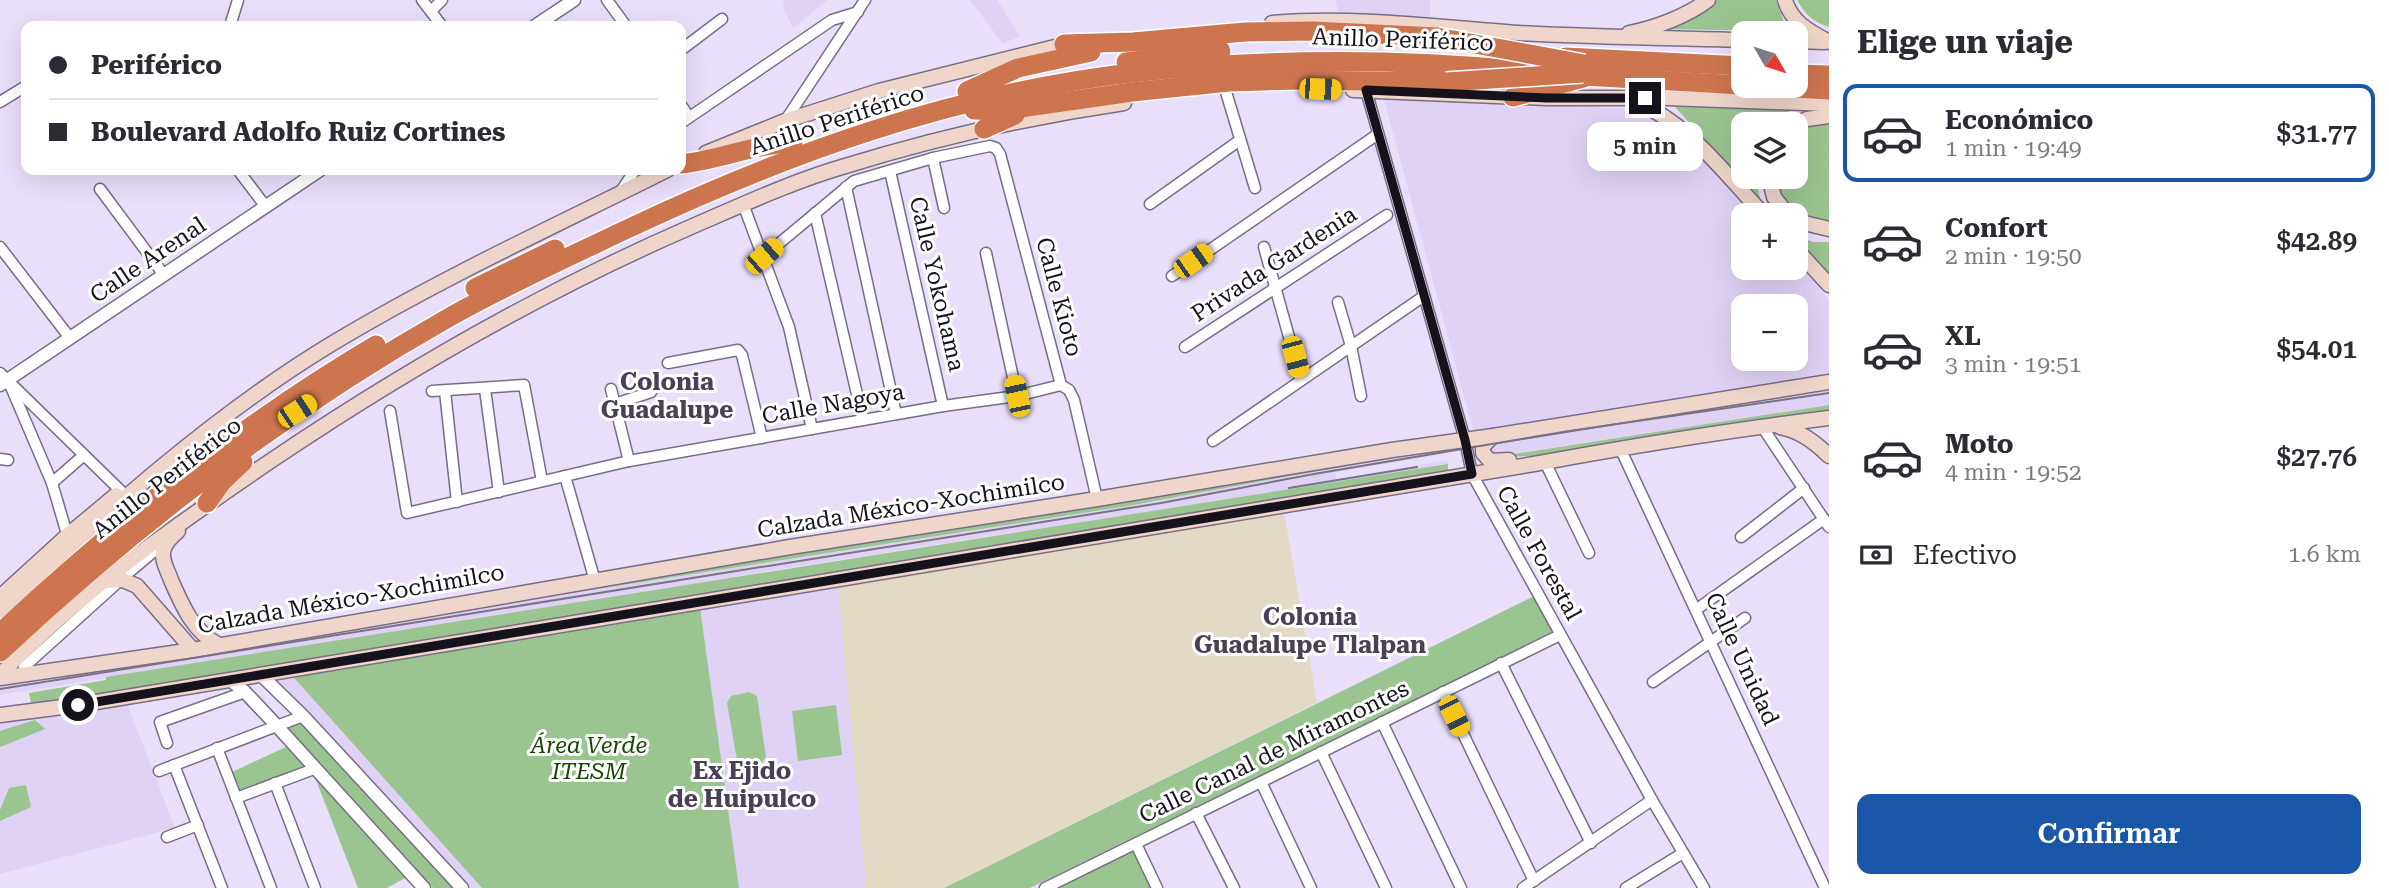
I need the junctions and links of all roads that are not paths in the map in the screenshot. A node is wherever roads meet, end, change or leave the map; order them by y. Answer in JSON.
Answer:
{"nodes":[{"id":1,"x":238,"y":0,"type":"edge"},
{"id":2,"x":422,"y":0,"type":"edge"},
{"id":3,"x":442,"y":0,"type":"edge"},
{"id":4,"x":574,"y":0,"type":"edge"},
{"id":5,"x":607,"y":0,"type":"edge"},
{"id":6,"x":865,"y":0,"type":"edge"},
{"id":7,"x":1708,"y":0,"type":"edge"},
{"id":8,"x":1785,"y":0,"type":"edge"},
{"id":9,"x":430,"y":11,"type":"junction"},
{"id":10,"x":858,"y":12,"type":"junction"},
{"id":11,"x":722,"y":19,"type":"dead end"},
{"id":12,"x":232,"y":21,"type":"edge"},
{"id":13,"x":438,"y":21,"type":"edge"},
{"id":14,"x":542,"y":21,"type":"edge"},
{"id":15,"x":622,"y":21,"type":"edge"},
{"id":16,"x":1609,"y":36,"type":"junction"},
{"id":17,"x":1731,"y":40,"type":"edge"},
{"id":18,"x":1808,"y":41,"type":"edge"},
{"id":19,"x":1133,"y":42,"type":"junction"},
{"id":20,"x":1829,"y":42,"type":"edge"},
{"id":21,"x":1064,"y":44,"type":"junction"},
{"id":22,"x":686,"y":46,"type":"edge"},
{"id":23,"x":1731,"y":68,"type":"edge"},
{"id":24,"x":1731,"y":69,"type":"edge"},
{"id":25,"x":1585,"y":71,"type":"junction"},
{"id":26,"x":1808,"y":72,"type":"edge"},
{"id":27,"x":1829,"y":73,"type":"edge"},
{"id":28,"x":1731,"y":79,"type":"edge"},
{"id":29,"x":1808,"y":84,"type":"edge"},
{"id":30,"x":1829,"y":85,"type":"edge"},
{"id":31,"x":21,"y":89,"type":"edge"},
{"id":32,"x":1366,"y":90,"type":"junction"},
{"id":33,"x":1829,"y":90,"type":"edge"},
{"id":34,"x":1226,"y":92,"type":"junction"},
{"id":35,"x":1513,"y":97,"type":"junction"},
{"id":36,"x":1622,"y":98,"type":"junction"},
{"id":37,"x":964,"y":99,"type":"junction"},
{"id":38,"x":1066,"y":101,"type":"junction"},
{"id":39,"x":0,"y":102,"type":"edge"},
{"id":40,"x":1829,"y":104,"type":"edge"},
{"id":41,"x":1829,"y":116,"type":"edge"},
{"id":42,"x":686,"y":119,"type":"edge"},
{"id":43,"x":1808,"y":119,"type":"edge"},
{"id":44,"x":785,"y":121,"type":"junction"},
{"id":45,"x":1378,"y":134,"type":"junction"},
{"id":46,"x":987,"y":137,"type":"junction"},
{"id":47,"x":1240,"y":139,"type":"junction"},
{"id":48,"x":793,"y":143,"type":"junction"},
{"id":49,"x":933,"y":158,"type":"junction"},
{"id":50,"x":686,"y":162,"type":"edge"},
{"id":51,"x":686,"y":163,"type":"edge"},
{"id":52,"x":890,"y":171,"type":"junction"},
{"id":53,"x":242,"y":175,"type":"edge"},
{"id":54,"x":313,"y":175,"type":"edge"},
{"id":55,"x":632,"y":175,"type":"edge"},
{"id":56,"x":657,"y":175,"type":"edge"},
{"id":57,"x":846,"y":187,"type":"junction"},
{"id":58,"x":1255,"y":188,"type":"dead end"},
{"id":59,"x":100,"y":189,"type":"dead end"},
{"id":60,"x":620,"y":194,"type":"junction"},
{"id":61,"x":1753,"y":203,"type":"edge"},
{"id":62,"x":743,"y":204,"type":"junction"},
{"id":63,"x":1150,"y":204,"type":"dead end"},
{"id":64,"x":266,"y":207,"type":"junction"},
{"id":65,"x":944,"y":208,"type":"dead end"},
{"id":66,"x":815,"y":212,"type":"junction"},
{"id":67,"x":1387,"y":215,"type":"dead end"},
{"id":68,"x":1808,"y":224,"type":"edge"},
{"id":69,"x":1829,"y":229,"type":"edge"},
{"id":70,"x":0,"y":247,"type":"edge"},
{"id":71,"x":1264,"y":247,"type":"dead end"},
{"id":72,"x":986,"y":253,"type":"dead end"},
{"id":73,"x":764,"y":256,"type":"junction"},
{"id":74,"x":1808,"y":262,"type":"edge"},
{"id":75,"x":164,"y":275,"type":"junction"},
{"id":76,"x":1172,"y":276,"type":"dead end"},
{"id":77,"x":1829,"y":285,"type":"edge"},
{"id":78,"x":1276,"y":287,"type":"junction"},
{"id":79,"x":1424,"y":296,"type":"junction"},
{"id":80,"x":1338,"y":302,"type":"dead end"},
{"id":81,"x":70,"y":338,"type":"junction"},
{"id":82,"x":1351,"y":346,"type":"junction"},
{"id":83,"x":1185,"y":347,"type":"dead end"},
{"id":84,"x":668,"y":363,"type":"dead end"},
{"id":85,"x":3,"y":379,"type":"edge"},
{"id":86,"x":1301,"y":380,"type":"junction"},
{"id":87,"x":1825,"y":381,"type":"edge"},
{"id":88,"x":1061,"y":386,"type":"junction"},
{"id":89,"x":485,"y":389,"type":"junction"},
{"id":90,"x":611,"y":389,"type":"dead end"},
{"id":91,"x":432,"y":391,"type":"dead end"},
{"id":92,"x":444,"y":391,"type":"junction"},
{"id":93,"x":651,"y":392,"type":"dead end"},
{"id":94,"x":1017,"y":396,"type":"junction"},
{"id":95,"x":1361,"y":396,"type":"dead end"},
{"id":96,"x":615,"y":404,"type":"junction"},
{"id":97,"x":943,"y":406,"type":"junction"},
{"id":98,"x":390,"y":411,"type":"dead end"},
{"id":99,"x":896,"y":414,"type":"junction"},
{"id":100,"x":1829,"y":418,"type":"edge"},
{"id":101,"x":863,"y":420,"type":"junction"},
{"id":102,"x":1761,"y":425,"type":"junction"},
{"id":103,"x":276,"y":426,"type":"junction"},
{"id":104,"x":812,"y":429,"type":"junction"},
{"id":105,"x":1493,"y":436,"type":"junction"},
{"id":106,"x":762,"y":438,"type":"junction"},
{"id":107,"x":1213,"y":440,"type":"dead end"},
{"id":108,"x":1465,"y":440,"type":"junction"},
{"id":109,"x":1620,"y":448,"type":"junction"},
{"id":110,"x":84,"y":455,"type":"junction"},
{"id":111,"x":1829,"y":456,"type":"edge"},
{"id":112,"x":629,"y":461,"type":"junction"},
{"id":113,"x":1544,"y":462,"type":"junction"},
{"id":114,"x":159,"y":469,"type":"junction"},
{"id":115,"x":1472,"y":474,"type":"junction"},
{"id":116,"x":565,"y":476,"type":"junction"},
{"id":117,"x":542,"y":481,"type":"junction"},
{"id":118,"x":52,"y":483,"type":"junction"},
{"id":119,"x":1804,"y":488,"type":"junction"},
{"id":120,"x":121,"y":491,"type":"junction"},
{"id":121,"x":499,"y":492,"type":"junction"},
{"id":122,"x":1097,"y":499,"type":"junction"},
{"id":123,"x":457,"y":502,"type":"junction"},
{"id":124,"x":201,"y":507,"type":"junction"},
{"id":125,"x":1826,"y":523,"type":"edge"},
{"id":126,"x":1741,"y":537,"type":"dead end"},
{"id":127,"x":169,"y":540,"type":"junction"},
{"id":128,"x":69,"y":541,"type":"junction"},
{"id":129,"x":116,"y":548,"type":"junction"},
{"id":130,"x":1589,"y":553,"type":"dead end"},
{"id":131,"x":595,"y":581,"type":"junction"},
{"id":132,"x":108,"y":584,"type":"junction"},
{"id":133,"x":0,"y":597,"type":"edge"},
{"id":134,"x":1697,"y":609,"type":"junction"},
{"id":135,"x":0,"y":611,"type":"edge"},
{"id":136,"x":1745,"y":618,"type":"dead end"},
{"id":137,"x":0,"y":633,"type":"edge"},
{"id":138,"x":1560,"y":635,"type":"junction"},
{"id":139,"x":1711,"y":641,"type":"junction"},
{"id":140,"x":219,"y":645,"type":"junction"},
{"id":141,"x":193,"y":650,"type":"junction"},
{"id":142,"x":0,"y":652,"type":"edge"},
{"id":143,"x":1502,"y":663,"type":"junction"},
{"id":144,"x":23,"y":674,"type":"junction"},
{"id":145,"x":261,"y":675,"type":"junction"},
{"id":146,"x":0,"y":676,"type":"edge"},
{"id":147,"x":230,"y":680,"type":"junction"},
{"id":148,"x":1653,"y":682,"type":"dead end"},
{"id":149,"x":245,"y":692,"type":"junction"},
{"id":150,"x":1443,"y":692,"type":"junction"},
{"id":151,"x":0,"y":716,"type":"edge"},
{"id":152,"x":303,"y":716,"type":"junction"},
{"id":153,"x":1381,"y":722,"type":"junction"},
{"id":154,"x":277,"y":726,"type":"junction"},
{"id":155,"x":167,"y":743,"type":"dead end"},
{"id":156,"x":217,"y":748,"type":"junction"},
{"id":157,"x":1321,"y":752,"type":"junction"},
{"id":158,"x":174,"y":765,"type":"junction"},
{"id":159,"x":314,"y":769,"type":"junction"},
{"id":160,"x":159,"y":771,"type":"dead end"},
{"id":161,"x":1261,"y":782,"type":"junction"},
{"id":162,"x":275,"y":783,"type":"junction"},
{"id":163,"x":236,"y":798,"type":"junction"},
{"id":164,"x":1652,"y":800,"type":"junction"},
{"id":165,"x":1196,"y":813,"type":"junction"},
{"id":166,"x":198,"y":825,"type":"junction"},
{"id":167,"x":167,"y":837,"type":"dead end"},
{"id":168,"x":1591,"y":843,"type":"junction"},
{"id":169,"x":1136,"y":844,"type":"junction"},
{"id":170,"x":1683,"y":853,"type":"junction"},
{"id":171,"x":1534,"y":881,"type":"junction"},
{"id":172,"x":222,"y":888,"type":"edge"},
{"id":173,"x":271,"y":888,"type":"edge"},
{"id":174,"x":315,"y":888,"type":"edge"},
{"id":175,"x":424,"y":888,"type":"edge"},
{"id":176,"x":463,"y":888,"type":"edge"},
{"id":177,"x":1045,"y":888,"type":"edge"},
{"id":178,"x":1157,"y":888,"type":"edge"},
{"id":179,"x":1234,"y":888,"type":"edge"},
{"id":180,"x":1311,"y":888,"type":"edge"},
{"id":181,"x":1386,"y":888,"type":"edge"},
{"id":182,"x":1461,"y":888,"type":"edge"},
{"id":183,"x":1523,"y":888,"type":"edge"},
{"id":184,"x":1626,"y":888,"type":"edge"},
{"id":185,"x":1704,"y":888,"type":"edge"},
{"id":186,"x":1825,"y":888,"type":"edge"}],
"edges":[{"from":1,"to":12,"type":"street"},
{"from":2,"to":9,"type":"street"},
{"from":3,"to":9,"type":"street"},
{"from":4,"to":14,"type":"street"},
{"from":5,"to":15,"type":"street"},
{"from":6,"to":10,"type":"street"},
{"from":7,"to":16,"type":"main road"},
{"from":8,"to":20,"type":"main road"},
{"from":9,"to":13,"type":"street"},
{"from":10,"to":42,"type":"street"},
{"from":10,"to":44,"type":"street"},
{"from":11,"to":22,"type":"street"},
{"from":16,"to":17,"type":"main road"},
{"from":16,"to":21,"type":"main road"},
{"from":18,"to":20,"type":"main road"},
{"from":19,"to":21,"type":"highway"},
{"from":19,"to":25,"type":"highway","bridge":true},
{"from":19,"to":37,"type":"highway"},
{"from":21,"to":44,"type":"main road"},
{"from":23,"to":37,"type":"highway","name":"Anillo Periférico"},
{"from":24,"to":25,"type":"highway"},
{"from":25,"to":28,"type":"highway"},
{"from":25,"to":33,"type":"highway","name":"Anillo Periférico"},
{"from":25,"to":35,"type":"highway"},
{"from":25,"to":37,"type":"highway","name":"Anillo Periférico"},
{"from":25,"to":38,"type":"highway","bridge":true},
{"from":26,"to":27,"type":"highway"},
{"from":29,"to":30,"type":"highway"},
{"from":31,"to":39,"type":"street"},
{"from":32,"to":34,"type":"main road"},
{"from":32,"to":35,"type":"main road"},
{"from":32,"to":45,"type":"street","name":"Calle Forestal"},
{"from":34,"to":46,"type":"main road"},
{"from":34,"to":47,"type":"street"},
{"from":35,"to":36,"type":"main road"},
{"from":36,"to":40,"type":"main road"},
{"from":36,"to":61,"type":"main road"},
{"from":37,"to":38,"type":"highway"},
{"from":37,"to":48,"type":"highway","name":"Anillo Periférico"},
{"from":37,"to":103,"type":"highway","name":"Anillo Periférico"},
{"from":38,"to":46,"type":"highway"},
{"from":41,"to":43,"type":"main road"},
{"from":44,"to":50,"type":"main road"},
{"from":45,"to":76,"type":"street"},
{"from":45,"to":79,"type":"street","name":"Calle Forestal"},
{"from":46,"to":49,"type":"street"},
{"from":46,"to":62,"type":"main road"},
{"from":46,"to":88,"type":"street","name":"Calle Kioto"},
{"from":47,"to":58,"type":"street"},
{"from":47,"to":63,"type":"street"},
{"from":48,"to":51,"type":"highway"},
{"from":48,"to":129,"type":"highway","name":"Anillo Periférico"},
{"from":49,"to":52,"type":"street"},
{"from":49,"to":65,"type":"street"},
{"from":52,"to":57,"type":"street"},
{"from":52,"to":97,"type":"street","name":"Calle Yokohama"},
{"from":53,"to":64,"type":"street"},
{"from":54,"to":64,"type":"street","name":"Calle Arenal"},
{"from":55,"to":60,"type":"street"},
{"from":56,"to":60,"type":"main road"},
{"from":57,"to":66,"type":"street"},
{"from":57,"to":99,"type":"street"},
{"from":59,"to":75,"type":"street"},
{"from":60,"to":114,"type":"main road"},
{"from":62,"to":73,"type":"street"},
{"from":62,"to":124,"type":"main road"},
{"from":64,"to":75,"type":"street","name":"Calle Arenal"},
{"from":66,"to":73,"type":"street"},
{"from":66,"to":101,"type":"street"},
{"from":67,"to":78,"type":"street","name":"Privada Gardenia"},
{"from":68,"to":69,"type":"main road"},
{"from":70,"to":81,"type":"street"},
{"from":71,"to":78,"type":"street"},
{"from":72,"to":94,"type":"street"},
{"from":73,"to":104,"type":"street"},
{"from":74,"to":77,"type":"main road"},
{"from":75,"to":81,"type":"street","name":"Calle Arenal"},
{"from":78,"to":83,"type":"street","name":"Privada Gardenia"},
{"from":78,"to":86,"type":"street"},
{"from":79,"to":82,"type":"street"},
{"from":79,"to":108,"type":"street","name":"Calle Forestal"},
{"from":80,"to":82,"type":"street"},
{"from":81,"to":85,"type":"street","name":"Calle Arenal"},
{"from":82,"to":86,"type":"street"},
{"from":82,"to":95,"type":"street"},
{"from":84,"to":106,"type":"street"},
{"from":85,"to":110,"type":"street"},
{"from":85,"to":118,"type":"street"},
{"from":86,"to":107,"type":"street"},
{"from":87,"to":105,"type":"main road","name":"Calzada México-Xochimilco"},
{"from":88,"to":94,"type":"street","name":"Calle Nagoya"},
{"from":88,"to":122,"type":"street","name":"Calle Kioto"},
{"from":89,"to":92,"type":"street"},
{"from":89,"to":117,"type":"street"},
{"from":89,"to":121,"type":"street"},
{"from":90,"to":96,"type":"street"},
{"from":91,"to":92,"type":"street"},
{"from":92,"to":123,"type":"street"},
{"from":93,"to":96,"type":"street"},
{"from":94,"to":97,"type":"street","name":"Calle Nagoya"},
{"from":96,"to":112,"type":"street"},
{"from":97,"to":99,"type":"street","name":"Calle Nagoya"},
{"from":98,"to":123,"type":"street","name":"Calle Nagoya"},
{"from":99,"to":101,"type":"street","name":"Calle Nagoya"},
{"from":100,"to":102,"type":"main road"},
{"from":101,"to":104,"type":"street","name":"Calle Nagoya"},
{"from":102,"to":109,"type":"main road"},
{"from":102,"to":111,"type":"main road"},
{"from":102,"to":119,"type":"street"},
{"from":103,"to":124,"type":"highway"},
{"from":103,"to":129,"type":"highway","name":"Anillo Periférico"},
{"from":104,"to":106,"type":"street","name":"Calle Nagoya"},
{"from":105,"to":108,"type":"main road","name":"Calzada México-Xochimilco"},
{"from":105,"to":113,"type":"main road"},
{"from":106,"to":112,"type":"street","name":"Calle Nagoya"},
{"from":108,"to":115,"type":"street","name":"Calle Forestal"},
{"from":108,"to":122,"type":"main road","name":"Calzada México-Xochimilco"},
{"from":109,"to":113,"type":"main road"},
{"from":109,"to":134,"type":"street","name":"Calle Unidad"},
{"from":110,"to":118,"type":"street"},
{"from":110,"to":120,"type":"street"},
{"from":112,"to":116,"type":"street","name":"Calle Nagoya"},
{"from":113,"to":115,"type":"main road"},
{"from":113,"to":130,"type":"street"},
{"from":114,"to":120,"type":"main road"},
{"from":114,"to":129,"type":"main road"},
{"from":115,"to":138,"type":"street","name":"Calle Forestal"},
{"from":115,"to":145,"type":"main road"},
{"from":116,"to":117,"type":"street","name":"Calle Nagoya"},
{"from":116,"to":131,"type":"street"},
{"from":117,"to":121,"type":"street","name":"Calle Nagoya"},
{"from":118,"to":128,"type":"street"},
{"from":119,"to":125,"type":"street"},
{"from":119,"to":126,"type":"street"},
{"from":120,"to":128,"type":"main road"},
{"from":121,"to":123,"type":"street","name":"Calle Nagoya"},
{"from":122,"to":131,"type":"main road","name":"Calzada México-Xochimilco"},
{"from":124,"to":127,"type":"main road"},
{"from":124,"to":129,"type":"main road"},
{"from":125,"to":134,"type":"street"},
{"from":127,"to":129,"type":"street"},
{"from":127,"to":140,"type":"main road"},
{"from":128,"to":129,"type":"main road"},
{"from":128,"to":133,"type":"main road"},
{"from":128,"to":135,"type":"main road"},
{"from":129,"to":132,"type":"main road"},
{"from":129,"to":137,"type":"highway","name":"Anillo Periférico"},
{"from":129,"to":142,"type":"highway","name":"Anillo Periférico"},
{"from":131,"to":140,"type":"main road","name":"Calzada México-Xochimilco"},
{"from":132,"to":141,"type":"main road"},
{"from":132,"to":144,"type":"street"},
{"from":132,"to":146,"type":"main road"},
{"from":134,"to":139,"type":"street","name":"Calle Unidad"},
{"from":136,"to":139,"type":"street"},
{"from":138,"to":143,"type":"street","name":"Calle Canal de Miramontes"},
{"from":138,"to":164,"type":"street","name":"Calle Forestal"},
{"from":139,"to":148,"type":"street"},
{"from":139,"to":186,"type":"street","name":"Calle Unidad"},
{"from":140,"to":141,"type":"main road","name":"Calzada México-Xochimilco"},
{"from":141,"to":144,"type":"main road","name":"Calzada México-Xochimilco"},
{"from":143,"to":150,"type":"street","name":"Calle Canal de Miramontes"},
{"from":143,"to":168,"type":"street"},
{"from":144,"to":146,"type":"main road","name":"Calzada México-Xochimilco"},
{"from":145,"to":147,"type":"main road"},
{"from":145,"to":152,"type":"street"},
{"from":147,"to":149,"type":"street"},
{"from":147,"to":151,"type":"main road"},
{"from":149,"to":154,"type":"street"},
{"from":149,"to":155,"type":"street"},
{"from":150,"to":153,"type":"street","name":"Calle Canal de Miramontes"},
{"from":150,"to":171,"type":"street"},
{"from":152,"to":154,"type":"street"},
{"from":152,"to":176,"type":"street"},
{"from":153,"to":157,"type":"street","name":"Calle Canal de Miramontes"},
{"from":153,"to":182,"type":"street"},
{"from":154,"to":156,"type":"street"},
{"from":154,"to":159,"type":"street"},
{"from":156,"to":158,"type":"street"},
{"from":156,"to":163,"type":"street"},
{"from":157,"to":161,"type":"street","name":"Calle Canal de Miramontes"},
{"from":157,"to":181,"type":"street"},
{"from":158,"to":160,"type":"street"},
{"from":158,"to":166,"type":"street"},
{"from":159,"to":162,"type":"street"},
{"from":159,"to":175,"type":"street"},
{"from":161,"to":165,"type":"street","name":"Calle Canal de Miramontes"},
{"from":161,"to":180,"type":"street"},
{"from":162,"to":163,"type":"street"},
{"from":162,"to":174,"type":"street"},
{"from":163,"to":173,"type":"street"},
{"from":164,"to":168,"type":"street"},
{"from":164,"to":170,"type":"street","name":"Calle Forestal"},
{"from":165,"to":169,"type":"street","name":"Calle Canal de Miramontes"},
{"from":165,"to":179,"type":"street"},
{"from":166,"to":167,"type":"street"},
{"from":166,"to":172,"type":"street"},
{"from":168,"to":171,"type":"street"},
{"from":169,"to":177,"type":"street","name":"Calle Canal de Miramontes"},
{"from":169,"to":178,"type":"street"},
{"from":170,"to":184,"type":"street"},
{"from":170,"to":185,"type":"street","name":"Calle Forestal"},
{"from":171,"to":183,"type":"street"}]}
